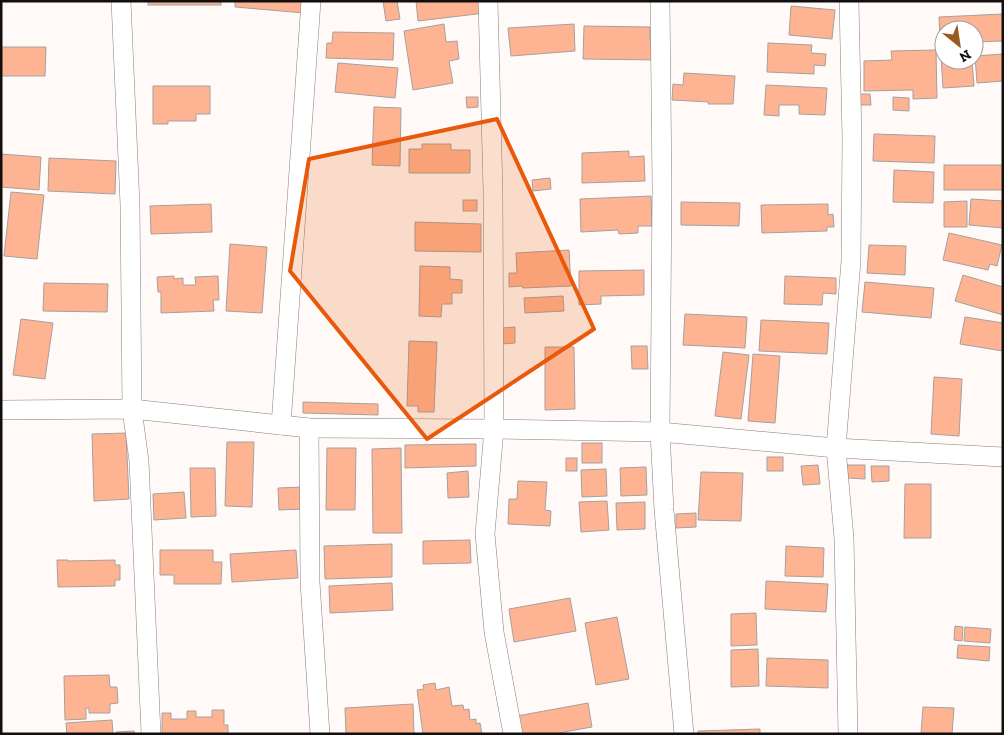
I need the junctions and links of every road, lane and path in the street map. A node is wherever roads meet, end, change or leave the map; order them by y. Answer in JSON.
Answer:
{"nodes":[{"id":1,"x":121,"y":1,"type":"edge"},
{"id":2,"x":311,"y":1,"type":"edge"},
{"id":3,"x":488,"y":1,"type":"edge"},
{"id":4,"x":660,"y":1,"type":"edge"},
{"id":5,"x":849,"y":1,"type":"edge"},
{"id":6,"x":132,"y":409,"type":"junction"},
{"id":7,"x":1,"y":410,"type":"edge"},
{"id":8,"x":281,"y":425,"type":"junction"},
{"id":9,"x":309,"y":428,"type":"junction"},
{"id":10,"x":494,"y":429,"type":"junction"},
{"id":11,"x":660,"y":432,"type":"junction"},
{"id":12,"x":836,"y":448,"type":"junction"},
{"id":13,"x":1003,"y":457,"type":"edge"},
{"id":14,"x":151,"y":734,"type":"edge"},
{"id":15,"x":320,"y":734,"type":"edge"},
{"id":16,"x":513,"y":734,"type":"edge"},
{"id":17,"x":684,"y":734,"type":"edge"},
{"id":18,"x":848,"y":734,"type":"edge"}],
"edges":[{"from":1,"to":6,"type":"street"},
{"from":2,"to":8,"type":"street"},
{"from":3,"to":10,"type":"street"},
{"from":4,"to":11,"type":"street"},
{"from":5,"to":12,"type":"street"},
{"from":6,"to":7,"type":"street"},
{"from":6,"to":8,"type":"street"},
{"from":6,"to":14,"type":"street"},
{"from":8,"to":9,"type":"street"},
{"from":9,"to":10,"type":"street"},
{"from":9,"to":15,"type":"street"},
{"from":10,"to":11,"type":"street"},
{"from":10,"to":16,"type":"street"},
{"from":11,"to":12,"type":"street"},
{"from":11,"to":17,"type":"street"},
{"from":12,"to":13,"type":"street"},
{"from":12,"to":18,"type":"street"}]}
